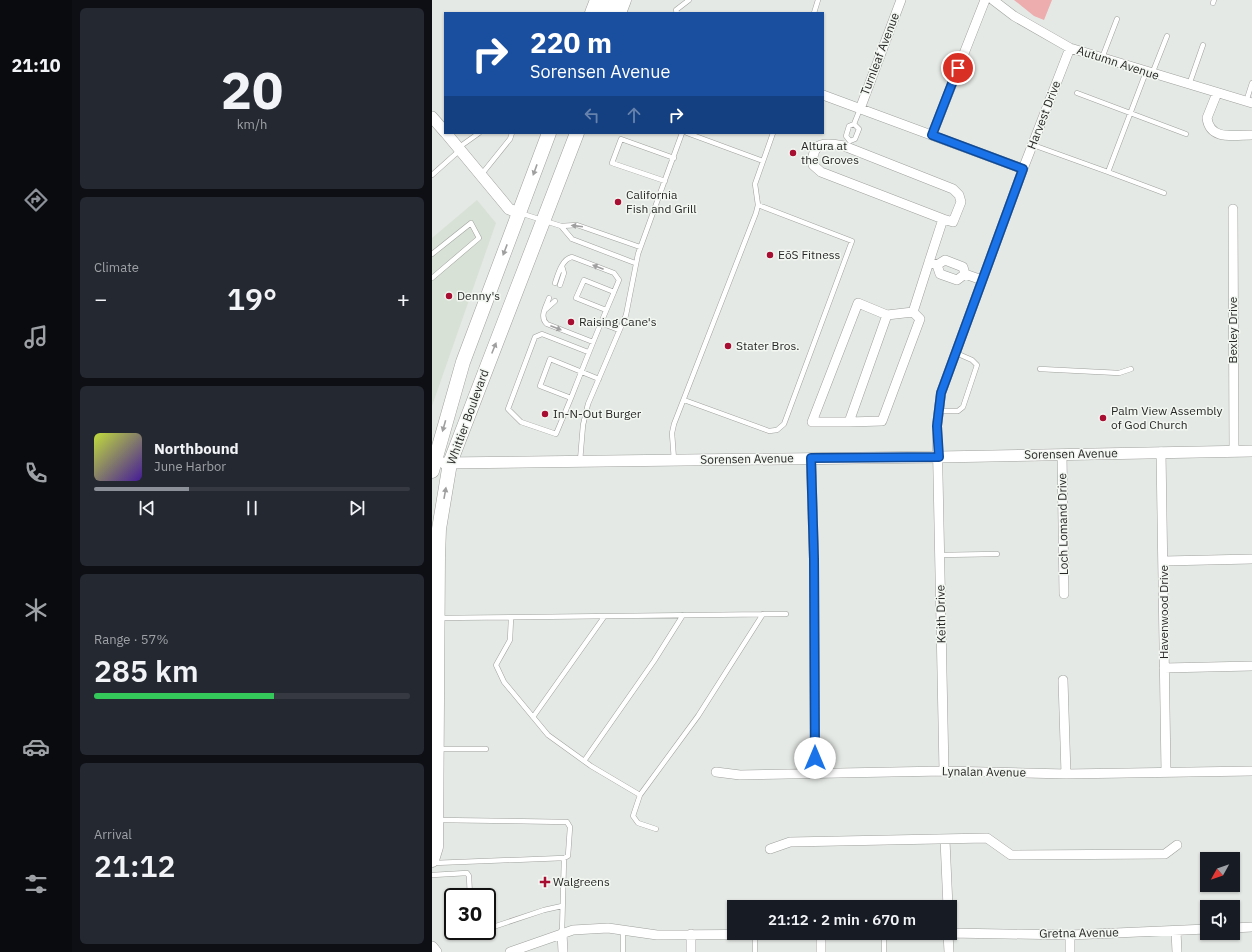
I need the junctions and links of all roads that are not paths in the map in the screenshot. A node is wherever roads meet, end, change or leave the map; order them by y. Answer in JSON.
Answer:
{"nodes":[{"id":1,"x":597,"y":0,"type":"edge"},
{"id":2,"x":611,"y":0,"type":"edge"},
{"id":3,"x":624,"y":0,"type":"edge"},
{"id":4,"x":689,"y":0,"type":"edge"},
{"id":5,"x":818,"y":0,"type":"edge"},
{"id":6,"x":901,"y":0,"type":"edge"},
{"id":7,"x":985,"y":0,"type":"edge"},
{"id":8,"x":993,"y":0,"type":"edge"},
{"id":9,"x":592,"y":12,"type":"edge"},
{"id":10,"x":606,"y":12,"type":"edge"},
{"id":11,"x":619,"y":12,"type":"edge"},
{"id":12,"x":677,"y":12,"type":"edge"},
{"id":13,"x":814,"y":12,"type":"edge"},
{"id":14,"x":1117,"y":19,"type":"dead end"},
{"id":15,"x":1167,"y":36,"type":"dead end"},
{"id":16,"x":1203,"y":45,"type":"dead end"},
{"id":17,"x":1070,"y":48,"type":"junction"},
{"id":18,"x":1102,"y":58,"type":"junction"},
{"id":19,"x":1149,"y":73,"type":"junction"},
{"id":20,"x":1252,"y":83,"type":"edge"},
{"id":21,"x":1189,"y":85,"type":"junction"},
{"id":22,"x":1077,"y":93,"type":"dead end"},
{"id":23,"x":824,"y":95,"type":"edge"},
{"id":24,"x":1215,"y":98,"type":"junction"},
{"id":25,"x":1249,"y":103,"type":"edge"},
{"id":26,"x":860,"y":109,"type":"junction"},
{"id":27,"x":1131,"y":113,"type":"junction"},
{"id":28,"x":432,"y":117,"type":"edge"},
{"id":29,"x":854,"y":124,"type":"junction"},
{"id":30,"x":444,"y":132,"type":"edge"},
{"id":31,"x":446,"y":134,"type":"edge"},
{"id":32,"x":478,"y":134,"type":"edge"},
{"id":33,"x":512,"y":134,"type":"edge"},
{"id":34,"x":549,"y":134,"type":"edge"},
{"id":35,"x":577,"y":134,"type":"edge"},
{"id":36,"x":682,"y":134,"type":"edge"},
{"id":37,"x":690,"y":134,"type":"edge"},
{"id":38,"x":773,"y":134,"type":"edge"},
{"id":39,"x":1186,"y":134,"type":"dead end"},
{"id":40,"x":932,"y":135,"type":"junction"},
{"id":41,"x":1252,"y":135,"type":"edge"},
{"id":42,"x":849,"y":145,"type":"junction"},
{"id":43,"x":1033,"y":145,"type":"junction"},
{"id":44,"x":459,"y":149,"type":"junction"},
{"id":45,"x":674,"y":158,"type":"junction"},
{"id":46,"x":764,"y":161,"type":"junction"},
{"id":47,"x":1023,"y":169,"type":"junction"},
{"id":48,"x":1108,"y":172,"type":"junction"},
{"id":49,"x":432,"y":175,"type":"edge"},
{"id":50,"x":481,"y":175,"type":"junction"},
{"id":51,"x":666,"y":181,"type":"junction"},
{"id":52,"x":1164,"y":193,"type":"dead end"},
{"id":53,"x":758,"y":205,"type":"junction"},
{"id":54,"x":1233,"y":209,"type":"dead end"},
{"id":55,"x":519,"y":213,"type":"junction"},
{"id":56,"x":943,"y":219,"type":"junction"},
{"id":57,"x":543,"y":221,"type":"junction"},
{"id":58,"x":561,"y":226,"type":"junction"},
{"id":59,"x":640,"y":247,"type":"junction"},
{"id":60,"x":432,"y":254,"type":"edge"},
{"id":61,"x":952,"y":262,"type":"junction"},
{"id":62,"x":636,"y":263,"type":"junction"},
{"id":63,"x":933,"y":264,"type":"junction"},
{"id":64,"x":562,"y":266,"type":"junction"},
{"id":65,"x":965,"y":274,"type":"junction"},
{"id":66,"x":946,"y":277,"type":"junction"},
{"id":67,"x":432,"y":278,"type":"edge"},
{"id":68,"x":982,"y":280,"type":"junction"},
{"id":69,"x":555,"y":283,"type":"dead end"},
{"id":70,"x":560,"y":285,"type":"dead end"},
{"id":71,"x":614,"y":292,"type":"junction"},
{"id":72,"x":549,"y":298,"type":"dead end"},
{"id":73,"x":555,"y":301,"type":"dead end"},
{"id":74,"x":545,"y":310,"type":"junction"},
{"id":75,"x":606,"y":310,"type":"junction"},
{"id":76,"x":913,"y":312,"type":"junction"},
{"id":77,"x":887,"y":316,"type":"junction"},
{"id":78,"x":601,"y":323,"type":"junction"},
{"id":79,"x":620,"y":330,"type":"junction"},
{"id":80,"x":592,"y":342,"type":"junction"},
{"id":81,"x":588,"y":352,"type":"junction"},
{"id":82,"x":956,"y":353,"type":"junction"},
{"id":83,"x":1040,"y":369,"type":"dead end"},
{"id":84,"x":1131,"y":369,"type":"dead end"},
{"id":85,"x":581,"y":371,"type":"junction"},
{"id":86,"x":599,"y":379,"type":"junction"},
{"id":87,"x":571,"y":398,"type":"junction"},
{"id":88,"x":684,"y":400,"type":"junction"},
{"id":89,"x":939,"y":411,"type":"junction"},
{"id":90,"x":849,"y":422,"type":"junction"},
{"id":91,"x":1234,"y":451,"type":"junction"},
{"id":92,"x":1252,"y":451,"type":"edge"},
{"id":93,"x":1161,"y":452,"type":"junction"},
{"id":94,"x":1062,"y":454,"type":"junction"},
{"id":95,"x":939,"y":457,"type":"junction"},
{"id":96,"x":811,"y":458,"type":"junction"},
{"id":97,"x":674,"y":460,"type":"junction"},
{"id":98,"x":580,"y":461,"type":"junction"},
{"id":99,"x":450,"y":463,"type":"junction"},
{"id":100,"x":432,"y":466,"type":"edge"},
{"id":101,"x":997,"y":554,"type":"dead end"},
{"id":102,"x":940,"y":555,"type":"junction"},
{"id":103,"x":1252,"y":559,"type":"edge"},
{"id":104,"x":1164,"y":561,"type":"junction"},
{"id":105,"x":1064,"y":594,"type":"dead end"},
{"id":106,"x":763,"y":614,"type":"junction"},
{"id":107,"x":786,"y":614,"type":"dead end"},
{"id":108,"x":682,"y":615,"type":"junction"},
{"id":109,"x":434,"y":616,"type":"edge"},
{"id":110,"x":604,"y":617,"type":"junction"},
{"id":111,"x":511,"y":618,"type":"junction"},
{"id":112,"x":1252,"y":666,"type":"edge"},
{"id":113,"x":1164,"y":668,"type":"junction"},
{"id":114,"x":1063,"y":680,"type":"dead end"},
{"id":115,"x":434,"y":688,"type":"edge"},
{"id":116,"x":533,"y":717,"type":"junction"},
{"id":117,"x":437,"y":749,"type":"junction"},
{"id":118,"x":486,"y":749,"type":"dead end"},
{"id":119,"x":584,"y":761,"type":"junction"},
{"id":120,"x":944,"y":771,"type":"junction"},
{"id":121,"x":1252,"y":771,"type":"edge"},
{"id":122,"x":716,"y":772,"type":"dead end"},
{"id":123,"x":1166,"y":772,"type":"junction"},
{"id":124,"x":815,"y":773,"type":"junction"},
{"id":125,"x":1066,"y":774,"type":"junction"},
{"id":126,"x":640,"y":795,"type":"junction"},
{"id":127,"x":434,"y":818,"type":"edge"},
{"id":128,"x":656,"y":829,"type":"dead end"},
{"id":129,"x":945,"y":840,"type":"junction"},
{"id":130,"x":1178,"y":845,"type":"dead end"},
{"id":131,"x":770,"y":849,"type":"dead end"},
{"id":132,"x":564,"y":858,"type":"junction"},
{"id":133,"x":432,"y":862,"type":"edge"},
{"id":134,"x":432,"y":875,"type":"edge"},
{"id":135,"x":470,"y":888,"type":"edge"},
{"id":136,"x":948,"y":900,"type":"edge"},
{"id":137,"x":562,"y":906,"type":"junction"},
{"id":138,"x":496,"y":926,"type":"edge"},
{"id":139,"x":1252,"y":927,"type":"edge"},
{"id":140,"x":1240,"y":928,"type":"edge"},
{"id":141,"x":623,"y":929,"type":"junction"},
{"id":142,"x":1200,"y":930,"type":"edge"},
{"id":143,"x":1176,"y":931,"type":"junction"},
{"id":144,"x":957,"y":933,"type":"edge"},
{"id":145,"x":562,"y":934,"type":"junction"},
{"id":146,"x":691,"y":934,"type":"junction"},
{"id":147,"x":727,"y":935,"type":"edge"},
{"id":148,"x":1070,"y":935,"type":"junction"},
{"id":149,"x":755,"y":940,"type":"edge"},
{"id":150,"x":821,"y":940,"type":"edge"},
{"id":151,"x":884,"y":940,"type":"edge"},
{"id":152,"x":949,"y":940,"type":"edge"},
{"id":153,"x":432,"y":947,"type":"edge"},
{"id":154,"x":436,"y":952,"type":"edge"},
{"id":155,"x":510,"y":952,"type":"edge"},
{"id":156,"x":563,"y":952,"type":"edge"},
{"id":157,"x":623,"y":952,"type":"edge"},
{"id":158,"x":691,"y":952,"type":"edge"},
{"id":159,"x":755,"y":952,"type":"edge"},
{"id":160,"x":821,"y":952,"type":"edge"},
{"id":161,"x":884,"y":952,"type":"edge"},
{"id":162,"x":949,"y":952,"type":"edge"},
{"id":163,"x":1070,"y":952,"type":"edge"},
{"id":164,"x":1177,"y":952,"type":"edge"}],
"edges":[{"from":1,"to":9,"type":"main road"},
{"from":2,"to":10,"type":"main road"},
{"from":3,"to":11,"type":"main road"},
{"from":4,"to":12,"type":"lane"},
{"from":5,"to":13,"type":"lane"},
{"from":6,"to":26,"type":"street","name":"Turnleaf Avenue"},
{"from":7,"to":40,"type":"street"},
{"from":8,"to":17,"type":"street","name":"Autumn Avenue"},
{"from":14,"to":18,"type":"lane"},
{"from":15,"to":19,"type":"lane"},
{"from":16,"to":21,"type":"lane"},
{"from":17,"to":18,"type":"street","name":"Autumn Avenue"},
{"from":17,"to":43,"type":"street","name":"Harvest Drive"},
{"from":18,"to":19,"type":"street","name":"Autumn Avenue"},
{"from":19,"to":21,"type":"street","name":"Autumn Avenue"},
{"from":19,"to":27,"type":"lane"},
{"from":20,"to":25,"type":"lane"},
{"from":21,"to":24,"type":"street","name":"Autumn Avenue"},
{"from":22,"to":27,"type":"lane"},
{"from":23,"to":26,"type":"street"},
{"from":24,"to":25,"type":"street","name":"Autumn Avenue"},
{"from":24,"to":41,"type":"street"},
{"from":26,"to":29,"type":"lane"},
{"from":26,"to":40,"type":"street"},
{"from":27,"to":39,"type":"lane"},
{"from":27,"to":48,"type":"lane"},
{"from":28,"to":30,"type":"street"},
{"from":29,"to":42,"type":"lane"},
{"from":29,"to":42,"type":"lane"},
{"from":31,"to":44,"type":"street"},
{"from":32,"to":44,"type":"lane"},
{"from":33,"to":50,"type":"lane"},
{"from":34,"to":55,"type":"main road","name":"Whittier Boulevard","one_way":true},
{"from":35,"to":57,"type":"main road","name":"Whittier Boulevard"},
{"from":36,"to":45,"type":"lane"},
{"from":37,"to":46,"type":"lane"},
{"from":38,"to":46,"type":"lane"},
{"from":40,"to":47,"type":"street"},
{"from":42,"to":56,"type":"street"},
{"from":42,"to":56,"type":"street"},
{"from":43,"to":47,"type":"street","name":"Harvest Drive"},
{"from":43,"to":48,"type":"lane"},
{"from":44,"to":49,"type":"lane"},
{"from":44,"to":50,"type":"street"},
{"from":45,"to":51,"type":"lane"},
{"from":45,"to":51,"type":"lane"},
{"from":46,"to":53,"type":"lane"},
{"from":47,"to":68,"type":"street","name":"Harvest Drive"},
{"from":48,"to":52,"type":"lane"},
{"from":50,"to":55,"type":"street"},
{"from":51,"to":59,"type":"lane"},
{"from":53,"to":88,"type":"lane"},
{"from":53,"to":88,"type":"lane"},
{"from":54,"to":91,"type":"street","name":"Bexley Drive"},
{"from":55,"to":57,"type":"lane"},
{"from":55,"to":100,"type":"main road","name":"Whittier Boulevard","one_way":true},
{"from":56,"to":63,"type":"street"},
{"from":57,"to":58,"type":"lane"},
{"from":99,"to":57,"type":"main road","name":"Whittier Boulevard","one_way":true},
{"from":59,"to":58,"type":"lane","one_way":true},
{"from":58,"to":62,"type":"lane"},
{"from":59,"to":62,"type":"lane"},
{"from":60,"to":67,"type":"lane"},
{"from":61,"to":63,"type":"street"},
{"from":61,"to":65,"type":"street"},
{"from":61,"to":66,"type":"street"},
{"from":62,"to":79,"type":"lane"},
{"from":63,"to":66,"type":"street"},
{"from":63,"to":76,"type":"street"},
{"from":64,"to":69,"type":"lane"},
{"from":64,"to":70,"type":"lane"},
{"from":71,"to":64,"type":"lane","one_way":true},
{"from":65,"to":66,"type":"street"},
{"from":65,"to":68,"type":"street"},
{"from":68,"to":82,"type":"street","name":"Harvest Drive"},
{"from":71,"to":75,"type":"lane"},
{"from":71,"to":75,"type":"lane"},
{"from":72,"to":74,"type":"lane"},
{"from":73,"to":74,"type":"lane"},
{"from":74,"to":80,"type":"lane","one_way":true},
{"from":75,"to":78,"type":"lane"},
{"from":76,"to":77,"type":"street"},
{"from":76,"to":90,"type":"street"},
{"from":77,"to":90,"type":"street"},
{"from":77,"to":90,"type":"street"},
{"from":78,"to":79,"type":"lane"},
{"from":78,"to":80,"type":"lane"},
{"from":79,"to":86,"type":"lane"},
{"from":80,"to":81,"type":"lane"},
{"from":81,"to":85,"type":"lane"},
{"from":81,"to":87,"type":"lane"},
{"from":82,"to":89,"type":"street","name":"Harvest Drive"},
{"from":82,"to":89,"type":"lane"},
{"from":83,"to":84,"type":"lane"},
{"from":85,"to":86,"type":"lane"},
{"from":85,"to":87,"type":"lane"},
{"from":85,"to":87,"type":"lane"},
{"from":86,"to":98,"type":"lane"},
{"from":88,"to":97,"type":"lane"},
{"from":89,"to":95,"type":"street","name":"Harvest Drive"},
{"from":91,"to":92,"type":"street","name":"Sorensen Avenue"},
{"from":91,"to":93,"type":"street","name":"Sorensen Avenue"},
{"from":93,"to":94,"type":"street","name":"Sorensen Avenue"},
{"from":93,"to":104,"type":"street","name":"Havenwood Drive"},
{"from":94,"to":95,"type":"street","name":"Sorensen Avenue"},
{"from":94,"to":105,"type":"street","name":"Loch Lomand Drive"},
{"from":95,"to":96,"type":"street","name":"Sorensen Avenue"},
{"from":95,"to":102,"type":"street","name":"Keith Drive"},
{"from":96,"to":97,"type":"street","name":"Sorensen Avenue"},
{"from":96,"to":124,"type":"street"},
{"from":97,"to":98,"type":"street","name":"Sorensen Avenue"},
{"from":98,"to":99,"type":"street","name":"Sorensen Avenue"},
{"from":99,"to":100,"type":"street","name":"Sorensen Avenue"},
{"from":109,"to":99,"type":"main road","name":"Whittier Boulevard","one_way":true},
{"from":101,"to":102,"type":"lane"},
{"from":102,"to":120,"type":"street","name":"Keith Drive"},
{"from":103,"to":104,"type":"street"},
{"from":104,"to":113,"type":"street","name":"Havenwood Drive"},
{"from":106,"to":107,"type":"lane"},
{"from":106,"to":108,"type":"lane"},
{"from":106,"to":126,"type":"lane"},
{"from":108,"to":110,"type":"lane"},
{"from":108,"to":119,"type":"lane"},
{"from":109,"to":111,"type":"lane"},
{"from":109,"to":115,"type":"main road","name":"Whittier Boulevard"},
{"from":110,"to":111,"type":"lane"},
{"from":110,"to":116,"type":"lane"},
{"from":111,"to":116,"type":"lane"},
{"from":112,"to":113,"type":"street"},
{"from":113,"to":123,"type":"street","name":"Havenwood Drive"},
{"from":114,"to":125,"type":"street"},
{"from":115,"to":117,"type":"main road","name":"Whittier Boulevard"},
{"from":116,"to":119,"type":"lane"},
{"from":117,"to":118,"type":"lane"},
{"from":117,"to":127,"type":"main road","name":"Whittier Boulevard"},
{"from":119,"to":126,"type":"lane"},
{"from":120,"to":124,"type":"street","name":"Lynalan Avenue"},
{"from":120,"to":125,"type":"street","name":"Lynalan Avenue"},
{"from":121,"to":123,"type":"street","name":"Lynalan Avenue"},
{"from":122,"to":124,"type":"street","name":"Lynalan Avenue"},
{"from":123,"to":125,"type":"street","name":"Lynalan Avenue"},
{"from":126,"to":128,"type":"lane"},
{"from":127,"to":132,"type":"lane"},
{"from":127,"to":133,"type":"main road","name":"Whittier Boulevard"},
{"from":129,"to":130,"type":"street"},
{"from":129,"to":131,"type":"street"},
{"from":129,"to":136,"type":"street"},
{"from":132,"to":133,"type":"lane"},
{"from":132,"to":137,"type":"lane"},
{"from":134,"to":135,"type":"lane"},
{"from":137,"to":138,"type":"lane"},
{"from":137,"to":145,"type":"lane"},
{"from":139,"to":140,"type":"street"},
{"from":141,"to":145,"type":"street"},
{"from":141,"to":146,"type":"street"},
{"from":141,"to":157,"type":"lane"},
{"from":142,"to":143,"type":"street","name":"Gretna Avenue"},
{"from":143,"to":148,"type":"street","name":"Gretna Avenue"},
{"from":143,"to":164,"type":"street"},
{"from":144,"to":148,"type":"street","name":"Gretna Avenue"},
{"from":145,"to":155,"type":"street"},
{"from":145,"to":156,"type":"street"},
{"from":146,"to":147,"type":"street"},
{"from":146,"to":158,"type":"street"},
{"from":148,"to":163,"type":"street"},
{"from":149,"to":159,"type":"lane"},
{"from":150,"to":160,"type":"street"},
{"from":151,"to":161,"type":"lane"},
{"from":152,"to":162,"type":"street"},
{"from":153,"to":154,"type":"street"}]}
